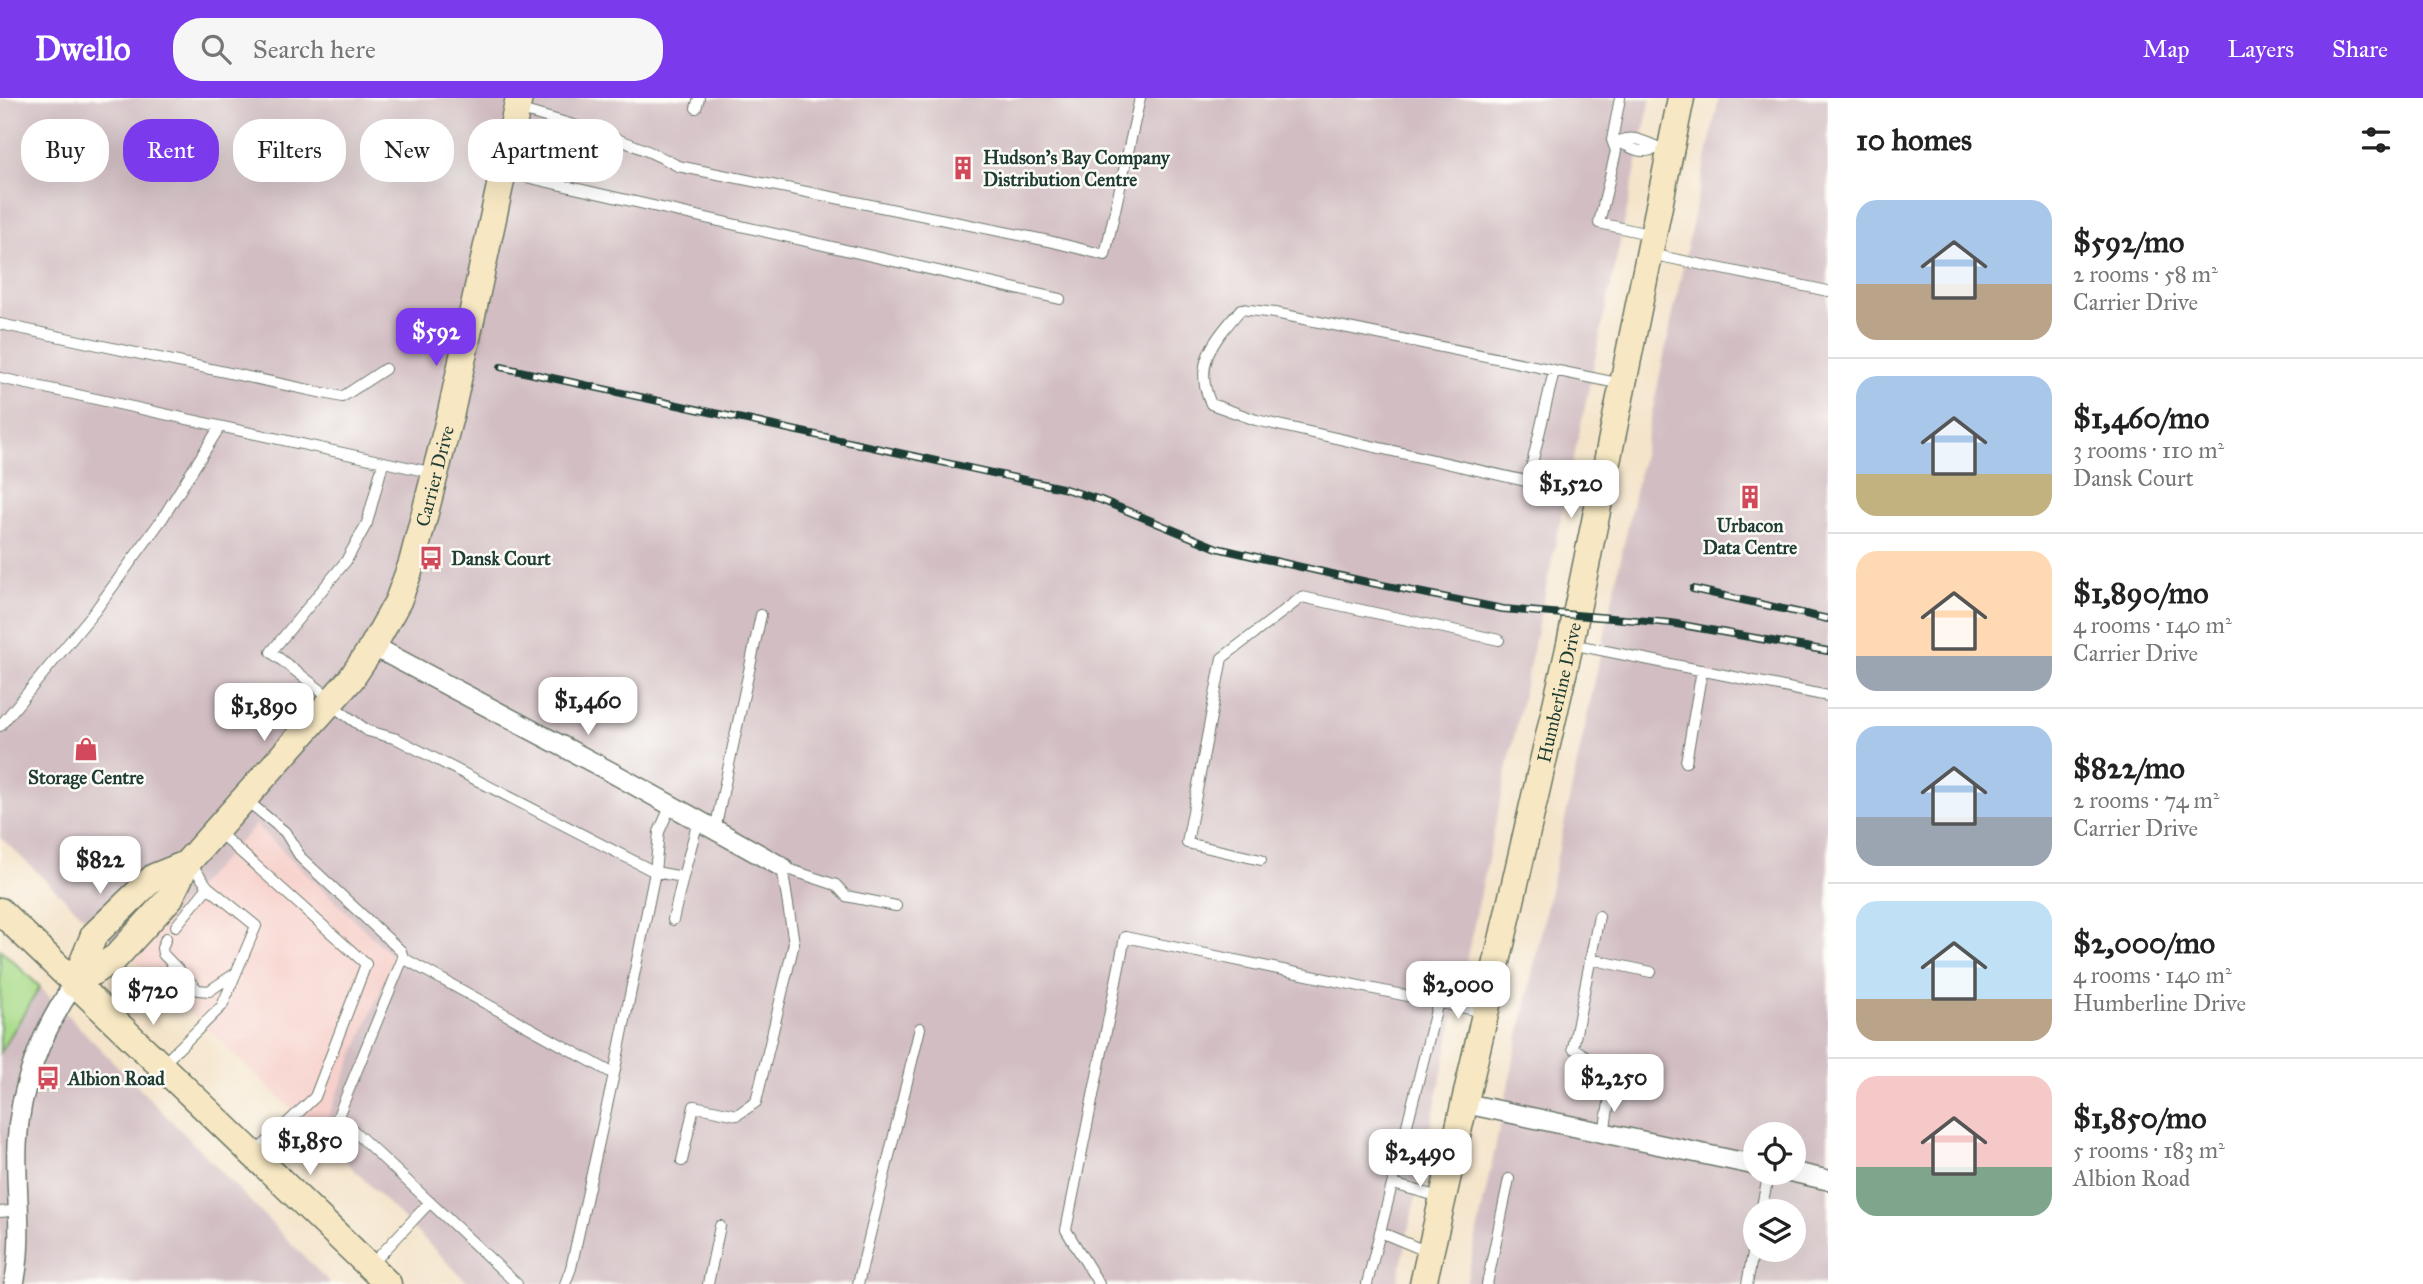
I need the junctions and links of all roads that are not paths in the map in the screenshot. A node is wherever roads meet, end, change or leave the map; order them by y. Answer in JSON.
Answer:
{"nodes":[{"id":1,"x":1140,"y":98,"type":"edge"},
{"id":2,"x":1620,"y":98,"type":"edge"},
{"id":3,"x":1681,"y":98,"type":"edge"},
{"id":4,"x":518,"y":104,"type":"edge"},
{"id":5,"x":1615,"y":140,"type":"junction"},
{"id":6,"x":1664,"y":149,"type":"junction"},
{"id":7,"x":501,"y":182,"type":"edge"},
{"id":8,"x":547,"y":182,"type":"edge"},
{"id":9,"x":1651,"y":244,"type":"junction"},
{"id":10,"x":1828,"y":291,"type":"edge"},
{"id":11,"x":1060,"y":299,"type":"dead end"},
{"id":12,"x":0,"y":324,"type":"edge"},
{"id":13,"x":385,"y":369,"type":"dead end"},
{"id":14,"x":1554,"y":371,"type":"junction"},
{"id":15,"x":0,"y":378,"type":"edge"},
{"id":16,"x":1623,"y":384,"type":"junction"},
{"id":17,"x":219,"y":428,"type":"junction"},
{"id":18,"x":383,"y":463,"type":"junction"},
{"id":19,"x":435,"y":474,"type":"junction"},
{"id":20,"x":1528,"y":481,"type":"junction"},
{"id":21,"x":1600,"y":497,"type":"junction"},
{"id":22,"x":761,"y":615,"type":"dead end"},
{"id":23,"x":1499,"y":640,"type":"dead end"},
{"id":24,"x":1570,"y":644,"type":"junction"},
{"id":25,"x":373,"y":646,"type":"junction"},
{"id":26,"x":1703,"y":670,"type":"junction"},
{"id":27,"x":1828,"y":696,"type":"edge"},
{"id":28,"x":331,"y":702,"type":"junction"},
{"id":29,"x":0,"y":726,"type":"edge"},
{"id":30,"x":1686,"y":762,"type":"dead end"},
{"id":31,"x":244,"y":799,"type":"junction"},
{"id":32,"x":671,"y":806,"type":"junction"},
{"id":33,"x":706,"y":826,"type":"junction"},
{"id":34,"x":216,"y":830,"type":"junction"},
{"id":35,"x":1261,"y":860,"type":"dead end"},
{"id":36,"x":187,"y":862,"type":"junction"},
{"id":37,"x":782,"y":867,"type":"junction"},
{"id":38,"x":654,"y":872,"type":"junction"},
{"id":39,"x":683,"y":877,"type":"junction"},
{"id":40,"x":208,"y":887,"type":"junction"},
{"id":41,"x":896,"y":906,"type":"dead end"},
{"id":42,"x":0,"y":911,"type":"edge"},
{"id":43,"x":1600,"y":916,"type":"dead end"},
{"id":44,"x":673,"y":920,"type":"dead end"},
{"id":45,"x":176,"y":926,"type":"dead end"},
{"id":46,"x":166,"y":938,"type":"dead end"},
{"id":47,"x":403,"y":958,"type":"junction"},
{"id":48,"x":1590,"y":959,"type":"junction"},
{"id":49,"x":1651,"y":972,"type":"dead end"},
{"id":50,"x":236,"y":973,"type":"junction"},
{"id":51,"x":74,"y":984,"type":"junction"},
{"id":52,"x":1438,"y":1002,"type":"junction"},
{"id":53,"x":1484,"y":1013,"type":"junction"},
{"id":54,"x":920,"y":1028,"type":"dead end"},
{"id":55,"x":161,"y":1067,"type":"junction"},
{"id":56,"x":614,"y":1074,"type":"junction"},
{"id":57,"x":1463,"y":1103,"type":"junction"},
{"id":58,"x":1604,"y":1133,"type":"junction"},
{"id":59,"x":253,"y":1155,"type":"junction"},
{"id":60,"x":682,"y":1161,"type":"dead end"},
{"id":61,"x":1743,"y":1162,"type":"edge"},
{"id":62,"x":1806,"y":1175,"type":"edge"},
{"id":63,"x":1509,"y":1179,"type":"dead end"},
{"id":64,"x":1828,"y":1180,"type":"edge"},
{"id":65,"x":1393,"y":1184,"type":"junction"},
{"id":66,"x":1442,"y":1197,"type":"junction"},
{"id":67,"x":430,"y":1202,"type":"junction"},
{"id":68,"x":20,"y":1210,"type":"junction"},
{"id":69,"x":0,"y":1212,"type":"edge"},
{"id":70,"x":720,"y":1226,"type":"dead end"},
{"id":71,"x":1380,"y":1232,"type":"junction"},
{"id":72,"x":1430,"y":1253,"type":"junction"},
{"id":73,"x":1751,"y":1262,"type":"edge"},
{"id":74,"x":379,"y":1275,"type":"edge"},
{"id":75,"x":14,"y":1284,"type":"edge"},
{"id":76,"x":517,"y":1284,"type":"edge"},
{"id":77,"x":565,"y":1284,"type":"edge"},
{"id":78,"x":708,"y":1284,"type":"edge"},
{"id":79,"x":858,"y":1284,"type":"edge"},
{"id":80,"x":1099,"y":1284,"type":"edge"},
{"id":81,"x":1367,"y":1284,"type":"edge"},
{"id":82,"x":1423,"y":1284,"type":"edge"},
{"id":83,"x":1487,"y":1284,"type":"edge"},
{"id":84,"x":1747,"y":1284,"type":"edge"}],
"edges":[{"from":1,"to":4,"type":"lane"},
{"from":2,"to":5,"type":"lane"},
{"from":3,"to":6,"type":"street","name":"Humberline Drive"},
{"from":5,"to":6,"type":"lane"},
{"from":5,"to":9,"type":"lane"},
{"from":6,"to":9,"type":"street","name":"Humberline Drive"},
{"from":7,"to":19,"type":"street","name":"Carrier Drive"},
{"from":8,"to":11,"type":"lane"},
{"from":9,"to":10,"type":"lane"},
{"from":9,"to":16,"type":"street","name":"Humberline Drive"},
{"from":12,"to":13,"type":"lane"},
{"from":14,"to":16,"type":"lane"},
{"from":14,"to":20,"type":"lane"},
{"from":14,"to":20,"type":"lane"},
{"from":15,"to":17,"type":"lane"},
{"from":16,"to":21,"type":"street","name":"Humberline Drive"},
{"from":17,"to":18,"type":"lane"},
{"from":17,"to":29,"type":"lane"},
{"from":18,"to":19,"type":"lane"},
{"from":18,"to":28,"type":"lane"},
{"from":19,"to":25,"type":"street","name":"Carrier Drive"},
{"from":20,"to":21,"type":"lane"},
{"from":21,"to":24,"type":"street","name":"Humberline Drive"},
{"from":22,"to":33,"type":"lane"},
{"from":23,"to":35,"type":"lane"},
{"from":24,"to":26,"type":"lane"},
{"from":24,"to":53,"type":"street","name":"Humberline Drive"},
{"from":25,"to":28,"type":"street","name":"Carrier Drive"},
{"from":25,"to":32,"type":"street"},
{"from":26,"to":27,"type":"lane"},
{"from":26,"to":30,"type":"lane"},
{"from":28,"to":31,"type":"street","name":"Carrier Drive"},
{"from":28,"to":38,"type":"lane"},
{"from":31,"to":34,"type":"street","name":"Carrier Drive"},
{"from":31,"to":47,"type":"lane"},
{"from":32,"to":33,"type":"street"},
{"from":32,"to":38,"type":"lane"},
{"from":33,"to":37,"type":"street"},
{"from":33,"to":39,"type":"lane"},
{"from":34,"to":36,"type":"street","name":"Carrier Drive"},
{"from":34,"to":59,"type":"lane"},
{"from":36,"to":40,"type":"lane"},
{"from":36,"to":51,"type":"street","name":"Carrier Drive"},
{"from":37,"to":41,"type":"lane"},
{"from":37,"to":60,"type":"lane"},
{"from":38,"to":39,"type":"lane"},
{"from":38,"to":56,"type":"lane"},
{"from":39,"to":44,"type":"lane"},
{"from":40,"to":45,"type":"lane"},
{"from":40,"to":50,"type":"lane"},
{"from":42,"to":51,"type":"street"},
{"from":43,"to":48,"type":"lane"},
{"from":46,"to":50,"type":"lane"},
{"from":47,"to":56,"type":"lane"},
{"from":47,"to":67,"type":"lane"},
{"from":48,"to":49,"type":"lane"},
{"from":48,"to":58,"type":"lane"},
{"from":50,"to":55,"type":"lane"},
{"from":51,"to":55,"type":"street"},
{"from":51,"to":68,"type":"street","name":"Carrier Drive"},
{"from":52,"to":53,"type":"lane"},
{"from":52,"to":65,"type":"lane"},
{"from":52,"to":80,"type":"lane"},
{"from":53,"to":57,"type":"street","name":"Humberline Drive"},
{"from":54,"to":79,"type":"lane"},
{"from":55,"to":59,"type":"street"},
{"from":56,"to":77,"type":"lane"},
{"from":57,"to":58,"type":"street"},
{"from":57,"to":66,"type":"street","name":"Humberline Drive"},
{"from":58,"to":61,"type":"street"},
{"from":59,"to":74,"type":"street"},
{"from":62,"to":64,"type":"street"},
{"from":63,"to":83,"type":"lane"},
{"from":65,"to":66,"type":"lane"},
{"from":65,"to":71,"type":"lane"},
{"from":66,"to":72,"type":"street","name":"Humberline Drive"},
{"from":67,"to":74,"type":"lane"},
{"from":67,"to":76,"type":"lane"},
{"from":68,"to":69,"type":"lane"},
{"from":68,"to":75,"type":"street","name":"Carrier Drive"},
{"from":70,"to":78,"type":"lane"},
{"from":71,"to":72,"type":"lane"},
{"from":71,"to":81,"type":"lane"},
{"from":72,"to":82,"type":"street","name":"Humberline Drive"},
{"from":73,"to":84,"type":"lane"}]}
